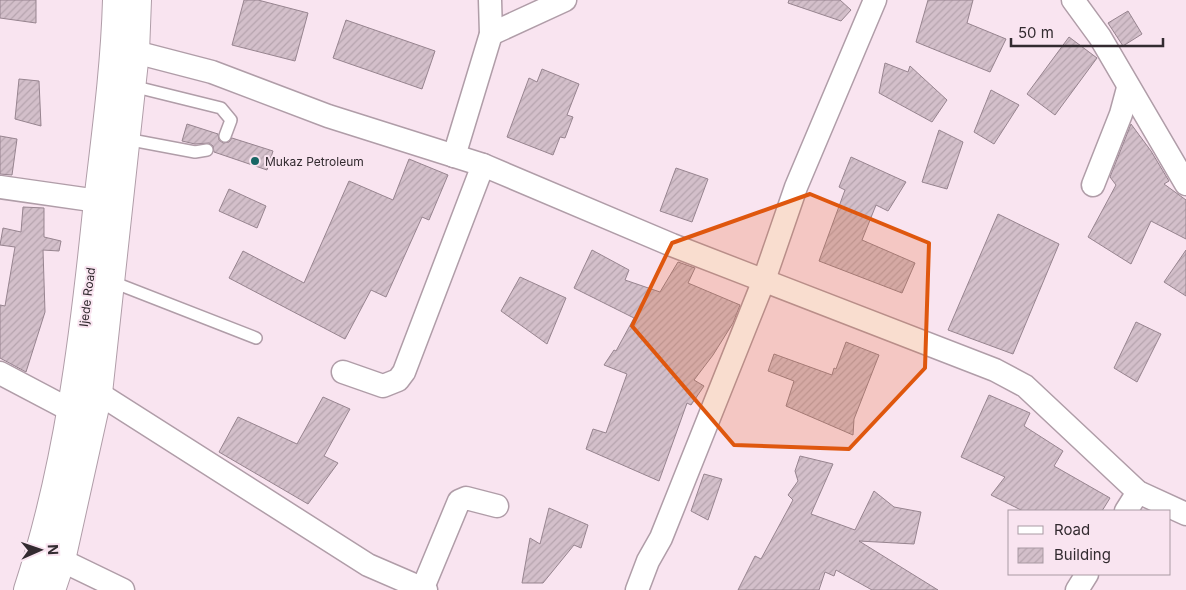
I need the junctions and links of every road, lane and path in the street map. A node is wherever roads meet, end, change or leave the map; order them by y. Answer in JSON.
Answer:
{"nodes":[{"id":1,"x":117,"y":0,"type":"edge"},
{"id":2,"x":137,"y":0,"type":"edge"},
{"id":3,"x":490,"y":0,"type":"edge"},
{"id":4,"x":565,"y":0,"type":"edge"},
{"id":5,"x":875,"y":0,"type":"edge"},
{"id":6,"x":1074,"y":0,"type":"edge"},
{"id":7,"x":491,"y":34,"type":"junction"},
{"id":8,"x":135,"y":52,"type":"junction"},
{"id":9,"x":132,"y":86,"type":"junction"},
{"id":10,"x":1128,"y":88,"type":"junction"},
{"id":11,"x":225,"y":136,"type":"dead end"},
{"id":12,"x":126,"y":139,"type":"junction"},
{"id":13,"x":207,"y":150,"type":"dead end"},
{"id":14,"x":454,"y":156,"type":"junction"},
{"id":15,"x":483,"y":165,"type":"junction"},
{"id":16,"x":1186,"y":184,"type":"edge"},
{"id":17,"x":1092,"y":185,"type":"dead end"},
{"id":18,"x":0,"y":187,"type":"edge"},
{"id":19,"x":98,"y":201,"type":"junction"},
{"id":20,"x":764,"y":280,"type":"junction"},
{"id":21,"x":110,"y":281,"type":"junction"},
{"id":22,"x":256,"y":338,"type":"dead end"},
{"id":23,"x":0,"y":372,"type":"edge"},
{"id":24,"x":343,"y":372,"type":"dead end"},
{"id":25,"x":98,"y":393,"type":"junction"},
{"id":26,"x":72,"y":411,"type":"junction"},
{"id":27,"x":1138,"y":492,"type":"junction"},
{"id":28,"x":497,"y":506,"type":"dead end"},
{"id":29,"x":1127,"y":510,"type":"edge"},
{"id":30,"x":1186,"y":514,"type":"edge"},
{"id":31,"x":61,"y":560,"type":"junction"},
{"id":32,"x":1086,"y":575,"type":"edge"},
{"id":33,"x":28,"y":590,"type":"edge"},
{"id":34,"x":51,"y":590,"type":"edge"},
{"id":35,"x":123,"y":590,"type":"edge"},
{"id":36,"x":424,"y":590,"type":"edge"},
{"id":37,"x":637,"y":590,"type":"edge"},
{"id":38,"x":1077,"y":590,"type":"edge"}],
"edges":[{"from":1,"to":19,"type":"main road","name":"Ijede Road"},
{"from":2,"to":8,"type":"main road","name":"Ijede Road"},
{"from":3,"to":7,"type":"street"},
{"from":4,"to":7,"type":"street"},
{"from":5,"to":20,"type":"street"},
{"from":6,"to":10,"type":"street"},
{"from":7,"to":14,"type":"street"},
{"from":8,"to":9,"type":"main road","name":"Ijede Road"},
{"from":8,"to":14,"type":"street"},
{"from":9,"to":11,"type":"lane"},
{"from":9,"to":12,"type":"main road","name":"Ijede Road"},
{"from":10,"to":16,"type":"street"},
{"from":10,"to":17,"type":"street"},
{"from":12,"to":13,"type":"lane"},
{"from":12,"to":21,"type":"main road","name":"Ijede Road"},
{"from":14,"to":15,"type":"street"},
{"from":15,"to":20,"type":"street"},
{"from":15,"to":24,"type":"street"},
{"from":18,"to":19,"type":"street"},
{"from":19,"to":26,"type":"main road","name":"Ijede Road"},
{"from":20,"to":27,"type":"street"},
{"from":20,"to":37,"type":"street"},
{"from":21,"to":22,"type":"lane"},
{"from":21,"to":25,"type":"main road","name":"Ijede Road"},
{"from":23,"to":26,"type":"street"},
{"from":25,"to":31,"type":"main road","name":"Ijede Road"},
{"from":25,"to":36,"type":"street"},
{"from":26,"to":33,"type":"main road","name":"Ijede Road"},
{"from":27,"to":29,"type":"street"},
{"from":27,"to":30,"type":"street"},
{"from":28,"to":36,"type":"street"},
{"from":31,"to":34,"type":"main road","name":"Ijede Road"},
{"from":31,"to":35,"type":"street"},
{"from":32,"to":38,"type":"street"}]}
